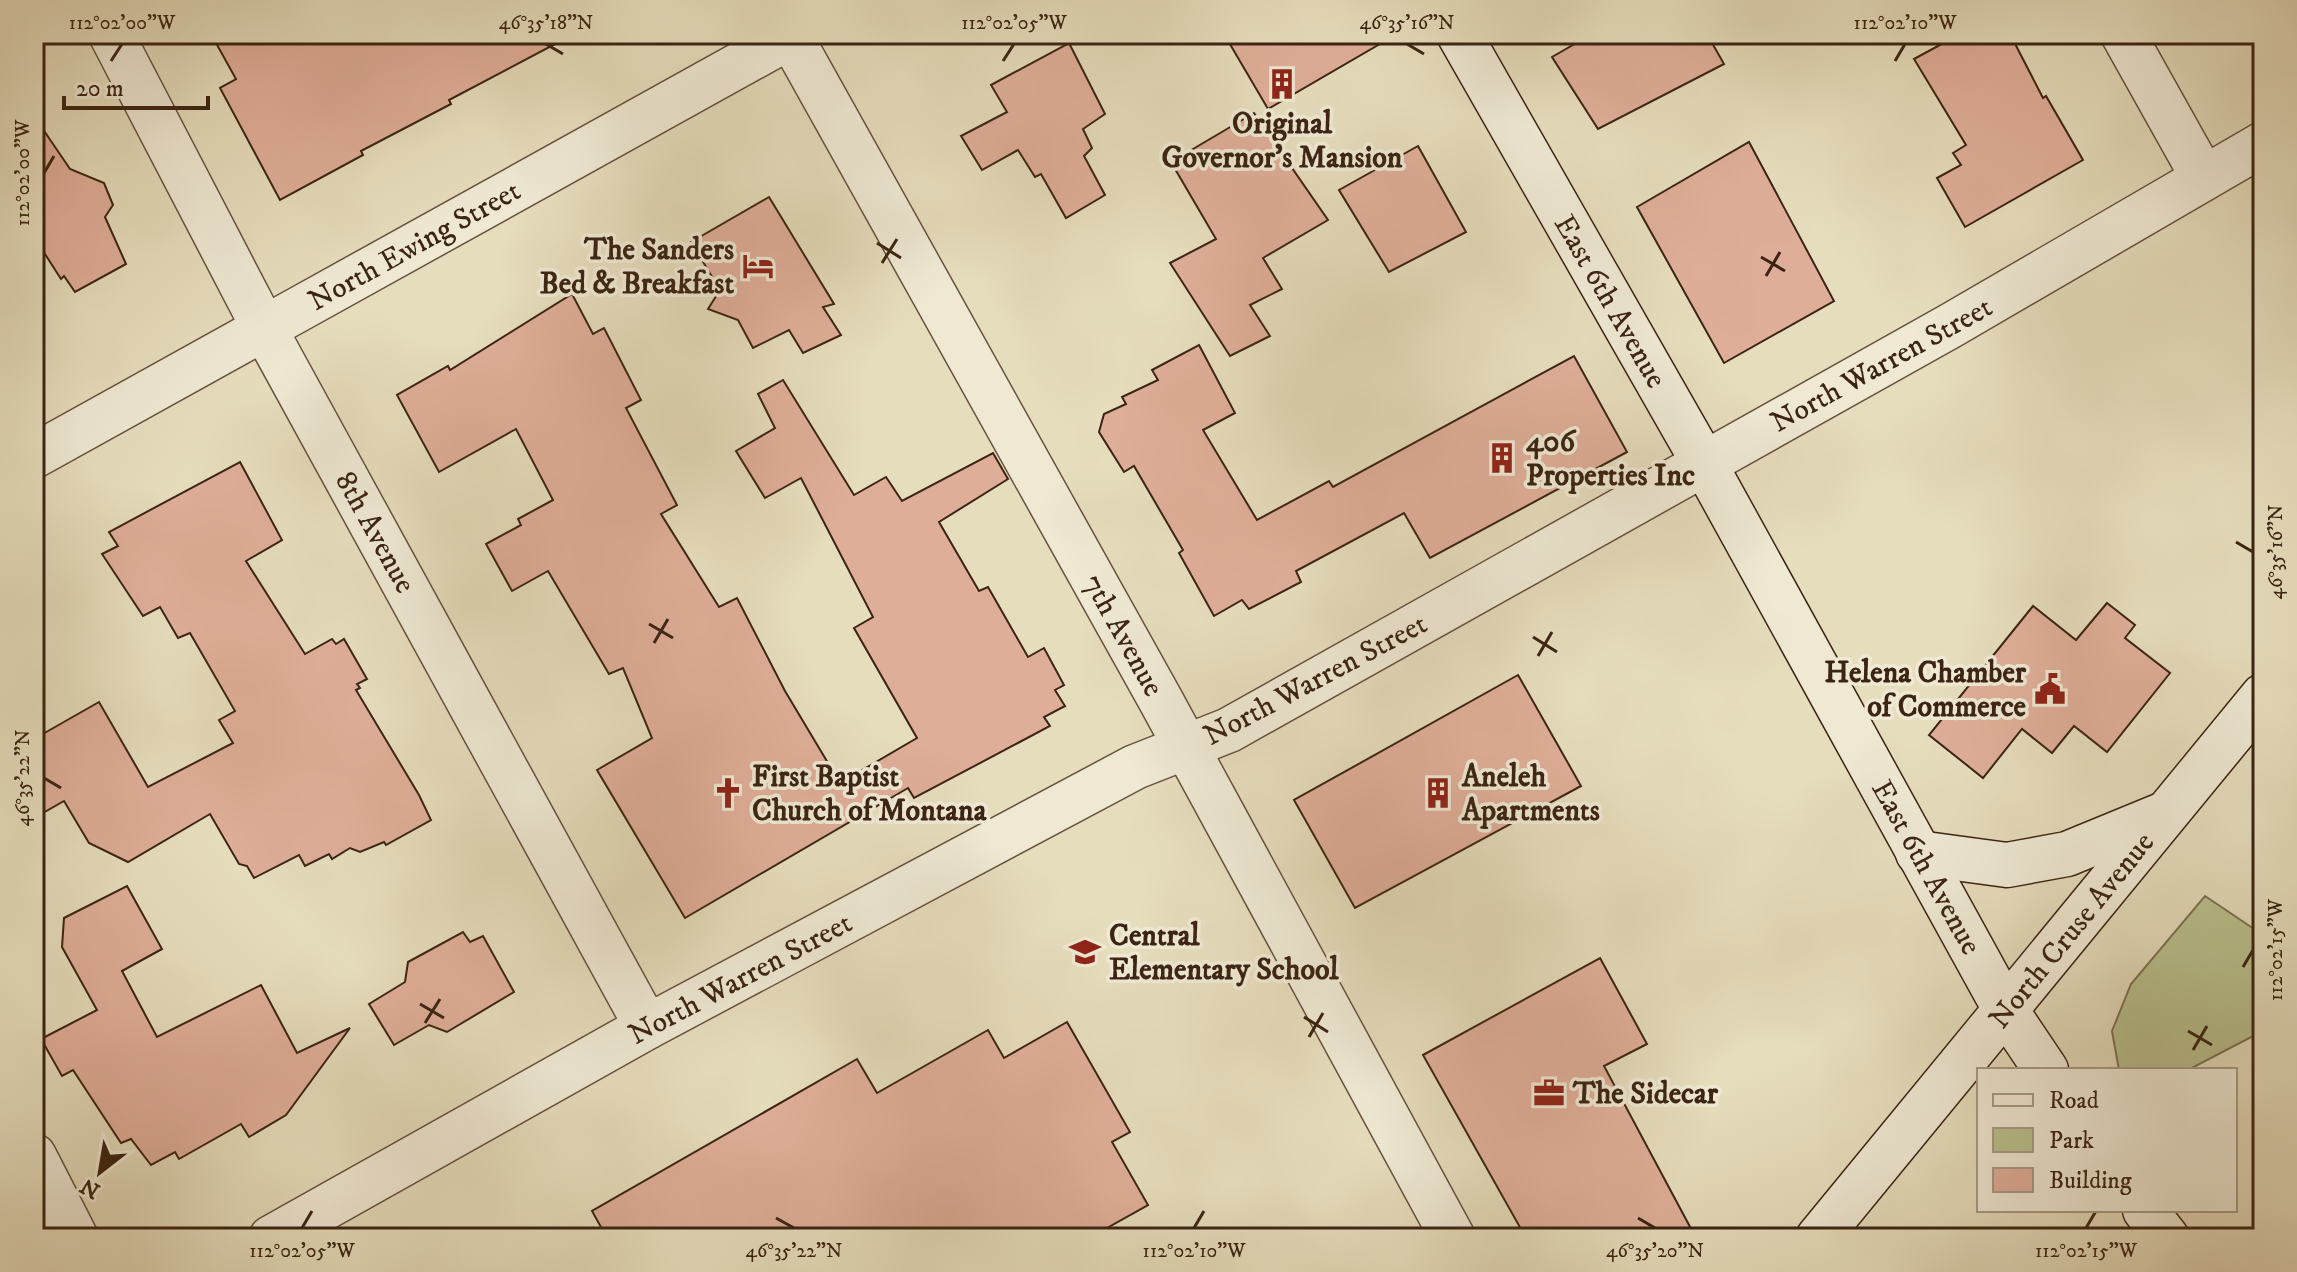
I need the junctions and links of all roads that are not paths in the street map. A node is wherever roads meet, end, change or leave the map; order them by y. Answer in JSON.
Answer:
{"nodes":[{"id":1,"x":111,"y":34,"type":"edge"},
{"id":2,"x":1459,"y":34,"type":"edge"},
{"id":3,"x":2123,"y":34,"type":"edge"},
{"id":4,"x":792,"y":35,"type":"edge"},
{"id":5,"x":2263,"y":144,"type":"edge"},
{"id":6,"x":2203,"y":177,"type":"junction"},
{"id":7,"x":264,"y":328,"type":"junction"},
{"id":8,"x":34,"y":456,"type":"edge"},
{"id":9,"x":1704,"y":463,"type":"junction"},
{"id":10,"x":2263,"y":696,"type":"edge"},
{"id":11,"x":1185,"y":748,"type":"junction"},
{"id":12,"x":2168,"y":812,"type":"junction"},
{"id":13,"x":1918,"y":853,"type":"junction"},
{"id":14,"x":2005,"y":1009,"type":"junction"},
{"id":15,"x":647,"y":1027,"type":"junction"},
{"id":16,"x":2045,"y":1068,"type":"edge"},
{"id":17,"x":34,"y":1156,"type":"edge"},
{"id":18,"x":2147,"y":1212,"type":"edge"},
{"id":19,"x":76,"y":1238,"type":"edge"},
{"id":20,"x":271,"y":1238,"type":"edge"},
{"id":21,"x":1453,"y":1238,"type":"edge"},
{"id":22,"x":1818,"y":1238,"type":"edge"},
{"id":23,"x":2167,"y":1238,"type":"edge"}],
"edges":[{"from":1,"to":7,"type":"street","name":"8th Avenue"},
{"from":2,"to":9,"type":"street","name":"East 6th Avenue"},
{"from":3,"to":6,"type":"street"},
{"from":4,"to":7,"type":"street","name":"North Ewing Street"},
{"from":4,"to":11,"type":"street","name":"7th Avenue"},
{"from":5,"to":6,"type":"street","name":"North Warren Street"},
{"from":6,"to":9,"type":"street","name":"North Warren Street"},
{"from":7,"to":8,"type":"street","name":"North Ewing Street"},
{"from":7,"to":15,"type":"street","name":"8th Avenue"},
{"from":9,"to":11,"type":"street","name":"North Warren Street"},
{"from":9,"to":13,"type":"street","name":"East 6th Avenue"},
{"from":10,"to":12,"type":"street","name":"North Cruse Avenue"},
{"from":11,"to":15,"type":"street","name":"North Warren Street"},
{"from":11,"to":21,"type":"street","name":"7th Avenue"},
{"from":12,"to":13,"type":"street"},
{"from":12,"to":14,"type":"street","name":"North Cruse Avenue"},
{"from":13,"to":14,"type":"street","name":"East 6th Avenue"},
{"from":14,"to":16,"type":"street","name":"East 6th Avenue"},
{"from":14,"to":22,"type":"street","name":"North Cruse Avenue"},
{"from":15,"to":20,"type":"street","name":"North Warren Street"},
{"from":17,"to":19,"type":"street"},
{"from":18,"to":23,"type":"street"}]}
